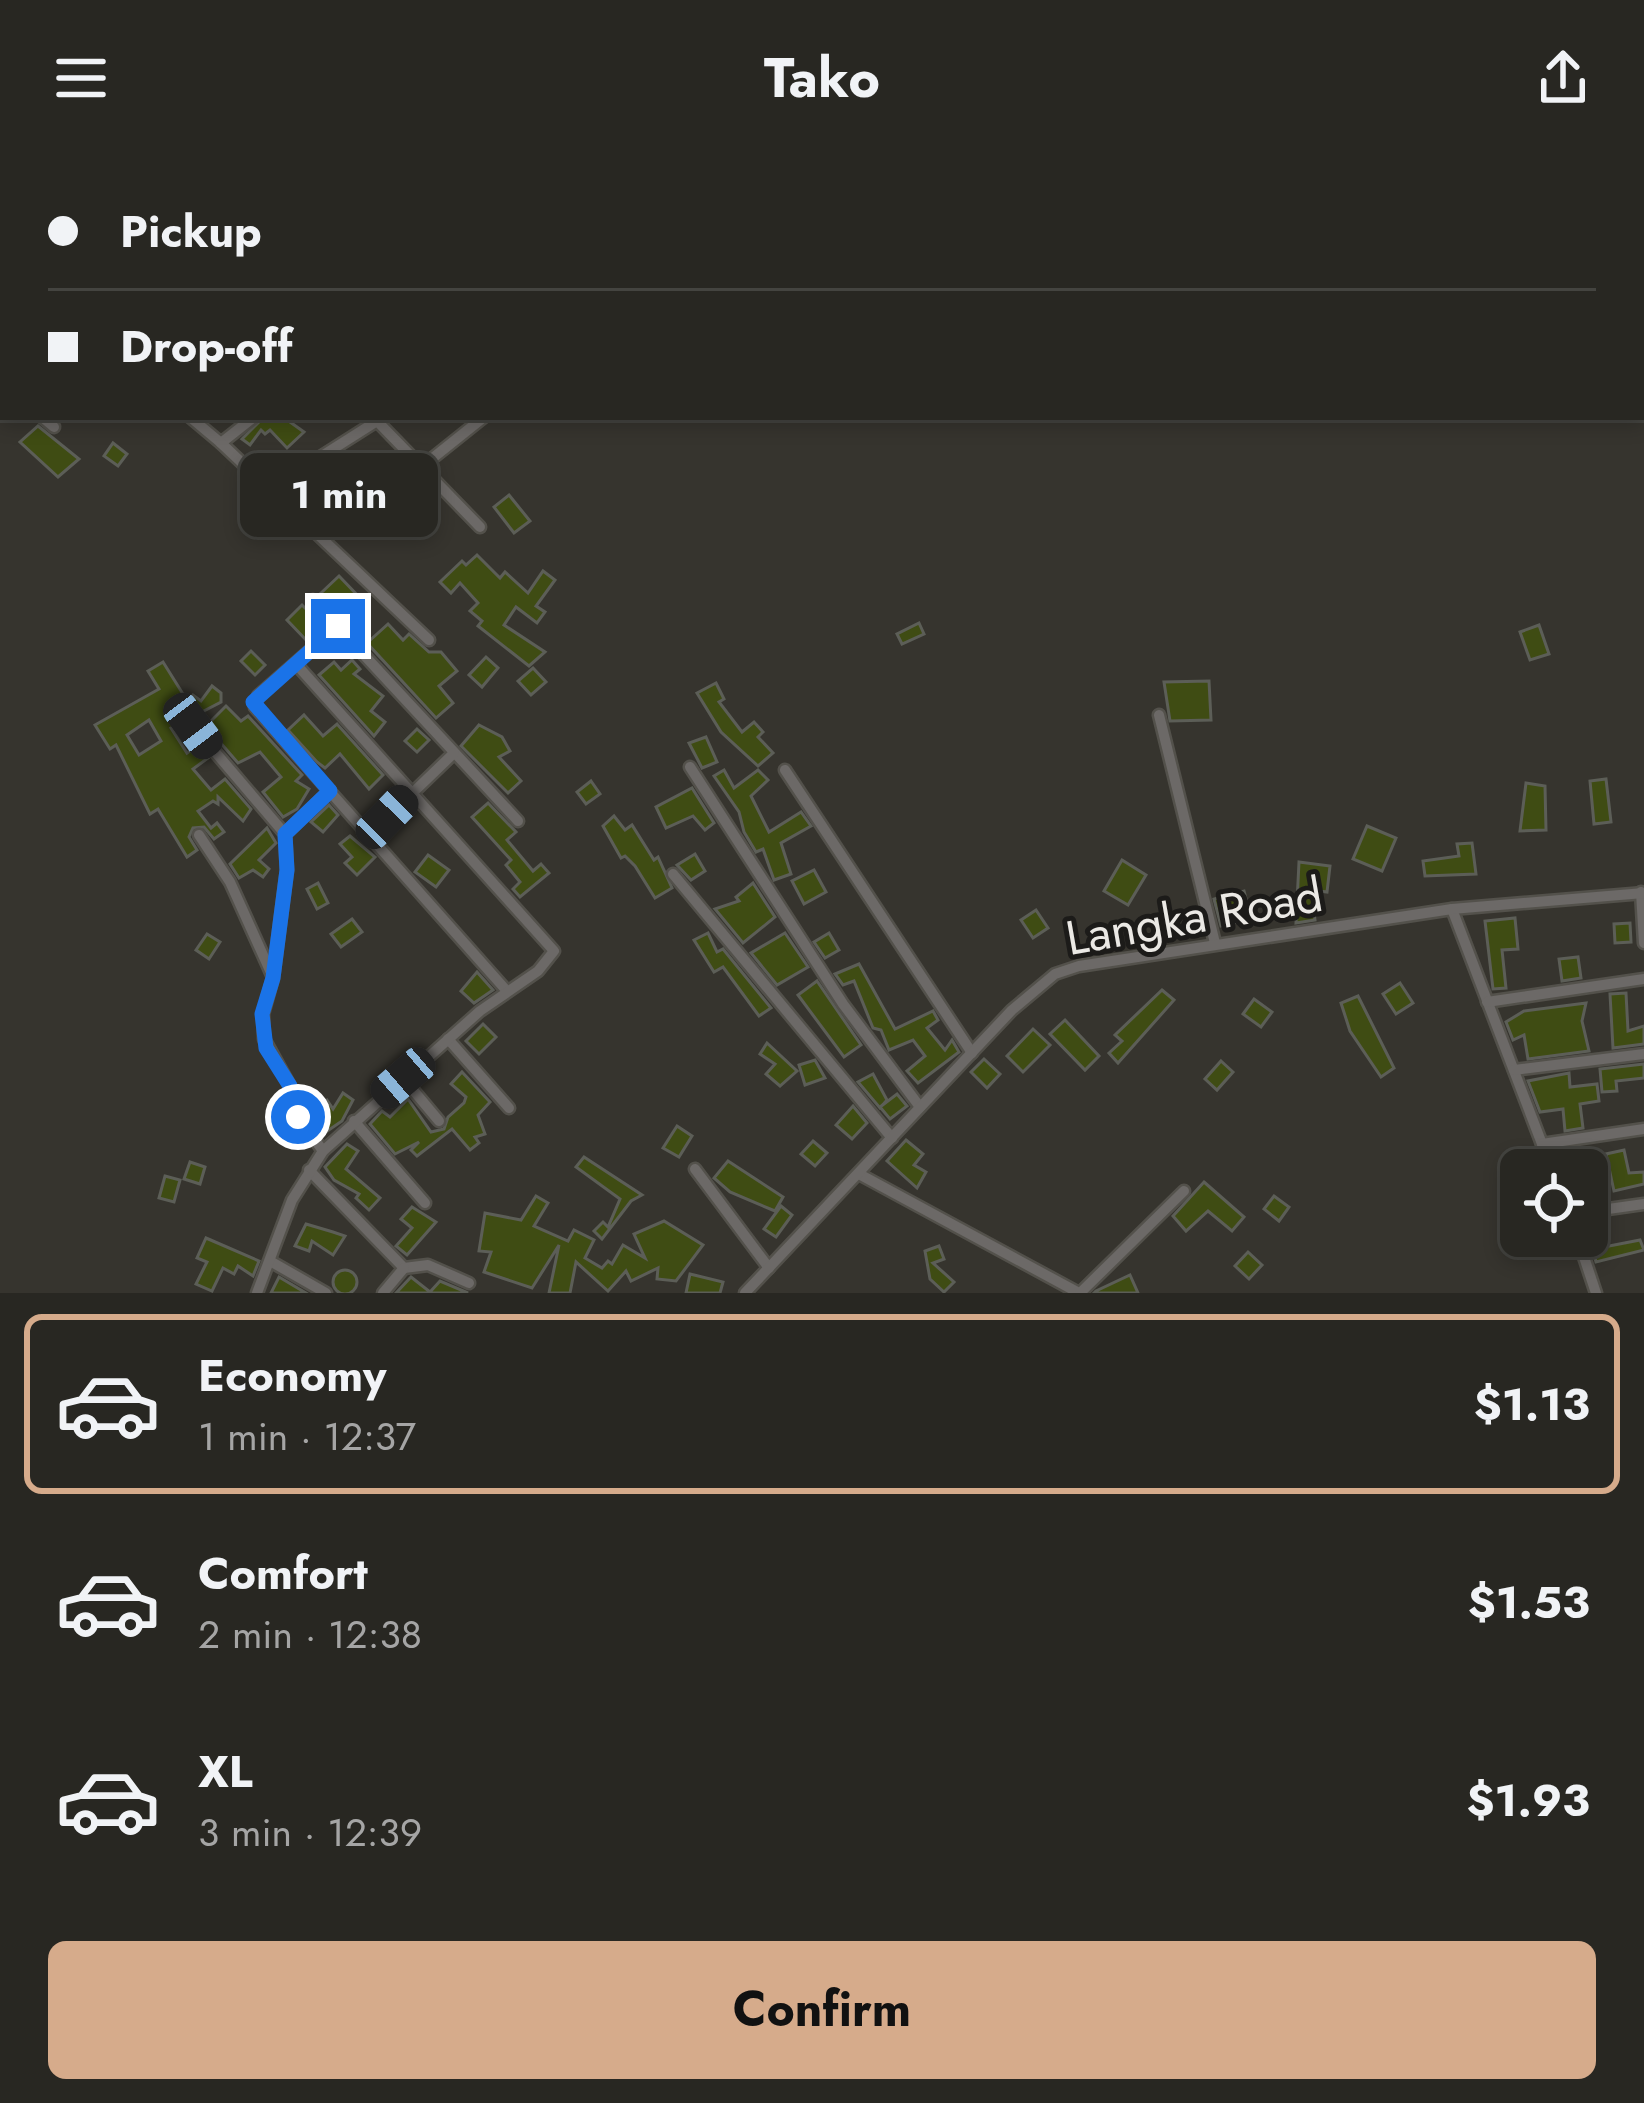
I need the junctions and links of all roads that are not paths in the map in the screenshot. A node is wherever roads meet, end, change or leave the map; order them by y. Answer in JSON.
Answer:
{"nodes":[{"id":1,"x":45,"y":420,"type":"edge"},
{"id":2,"x":194,"y":420,"type":"edge"},
{"id":3,"x":250,"y":420,"type":"edge"},
{"id":4,"x":480,"y":420,"type":"edge"},
{"id":5,"x":54,"y":428,"type":"dead end"},
{"id":6,"x":221,"y":443,"type":"junction"},
{"id":7,"x":424,"y":465,"type":"junction"},
{"id":8,"x":273,"y":487,"type":"junction"},
{"id":9,"x":480,"y":527,"type":"dead end"},
{"id":10,"x":314,"y":600,"type":"dead end"},
{"id":11,"x":338,"y":626,"type":"junction"},
{"id":12,"x":429,"y":640,"type":"dead end"},
{"id":13,"x":296,"y":664,"type":"junction"},
{"id":14,"x":1159,"y":715,"type":"dead end"},
{"id":15,"x":193,"y":726,"type":"dead end"},
{"id":16,"x":454,"y":753,"type":"junction"},
{"id":17,"x":690,"y":767,"type":"dead end"},
{"id":18,"x":785,"y":770,"type":"dead end"},
{"id":19,"x":330,"y":791,"type":"junction"},
{"id":20,"x":410,"y":794,"type":"junction"},
{"id":21,"x":518,"y":821,"type":"dead end"},
{"id":22,"x":370,"y":833,"type":"junction"},
{"id":23,"x":285,"y":834,"type":"junction"},
{"id":24,"x":199,"y":835,"type":"dead end"},
{"id":25,"x":673,"y":874,"type":"dead end"},
{"id":26,"x":1642,"y":892,"type":"edge"},
{"id":27,"x":1452,"y":909,"type":"junction"},
{"id":28,"x":1215,"y":943,"type":"junction"},
{"id":29,"x":1644,"y":943,"type":"edge"},
{"id":30,"x":273,"y":978,"type":"junction"},
{"id":31,"x":1644,"y":979,"type":"edge"},
{"id":32,"x":506,"y":990,"type":"junction"},
{"id":33,"x":1486,"y":1002,"type":"junction"},
{"id":34,"x":448,"y":1039,"type":"junction"},
{"id":35,"x":972,"y":1053,"type":"junction"},
{"id":36,"x":1644,"y":1054,"type":"edge"},
{"id":37,"x":1514,"y":1070,"type":"junction"},
{"id":38,"x":403,"y":1078,"type":"junction"},
{"id":39,"x":920,"y":1107,"type":"junction"},
{"id":40,"x":509,"y":1108,"type":"dead end"},
{"id":41,"x":354,"y":1121,"type":"junction"},
{"id":42,"x":439,"y":1121,"type":"dead end"},
{"id":43,"x":1644,"y":1129,"type":"edge"},
{"id":44,"x":892,"y":1138,"type":"junction"},
{"id":45,"x":1542,"y":1144,"type":"junction"},
{"id":46,"x":1544,"y":1149,"type":"edge"},
{"id":47,"x":323,"y":1150,"type":"junction"},
{"id":48,"x":695,"y":1169,"type":"dead end"},
{"id":49,"x":309,"y":1170,"type":"junction"},
{"id":50,"x":859,"y":1174,"type":"junction"},
{"id":51,"x":1184,"y":1192,"type":"dead end"},
{"id":52,"x":425,"y":1203,"type":"dead end"},
{"id":53,"x":1644,"y":1204,"type":"edge"},
{"id":54,"x":1608,"y":1208,"type":"edge"},
{"id":55,"x":1583,"y":1257,"type":"edge"},
{"id":56,"x":270,"y":1262,"type":"junction"},
{"id":57,"x":404,"y":1268,"type":"junction"},
{"id":58,"x":769,"y":1268,"type":"junction"},
{"id":59,"x":469,"y":1283,"type":"dead end"},
{"id":60,"x":257,"y":1293,"type":"edge"},
{"id":61,"x":326,"y":1293,"type":"edge"},
{"id":62,"x":383,"y":1293,"type":"edge"},
{"id":63,"x":745,"y":1293,"type":"edge"},
{"id":64,"x":1079,"y":1293,"type":"edge"},
{"id":65,"x":1596,"y":1293,"type":"edge"}],
"edges":[{"from":1,"to":5,"type":"street"},
{"from":2,"to":6,"type":"street"},
{"from":3,"to":6,"type":"street"},
{"from":4,"to":7,"type":"street"},
{"from":6,"to":8,"type":"street"},
{"from":7,"to":8,"type":"street"},
{"from":7,"to":9,"type":"street"},
{"from":8,"to":12,"type":"street"},
{"from":10,"to":11,"type":"street"},
{"from":11,"to":13,"type":"street"},
{"from":11,"to":16,"type":"street"},
{"from":13,"to":19,"type":"street"},
{"from":13,"to":20,"type":"street"},
{"from":14,"to":28,"type":"street"},
{"from":15,"to":23,"type":"street"},
{"from":16,"to":20,"type":"street"},
{"from":16,"to":21,"type":"street"},
{"from":17,"to":39,"type":"street"},
{"from":18,"to":35,"type":"street"},
{"from":19,"to":22,"type":"street"},
{"from":19,"to":23,"type":"street"},
{"from":20,"to":22,"type":"street"},
{"from":20,"to":32,"type":"street"},
{"from":22,"to":32,"type":"street"},
{"from":23,"to":30,"type":"street"},
{"from":24,"to":30,"type":"street"},
{"from":25,"to":44,"type":"street"},
{"from":26,"to":27,"type":"street","name":"Langka Road"},
{"from":26,"to":29,"type":"street"},
{"from":27,"to":28,"type":"street","name":"Langka Road"},
{"from":27,"to":33,"type":"street"},
{"from":28,"to":35,"type":"street","name":"Langka Road"},
{"from":30,"to":47,"type":"street"},
{"from":31,"to":33,"type":"street"},
{"from":32,"to":34,"type":"street"},
{"from":33,"to":37,"type":"street"},
{"from":34,"to":38,"type":"street"},
{"from":34,"to":40,"type":"street"},
{"from":35,"to":39,"type":"street","name":"Langka Road"},
{"from":36,"to":37,"type":"street"},
{"from":37,"to":45,"type":"street"},
{"from":38,"to":41,"type":"street"},
{"from":38,"to":42,"type":"street"},
{"from":39,"to":44,"type":"street","name":"Langka Road"},
{"from":41,"to":47,"type":"street"},
{"from":41,"to":52,"type":"street"},
{"from":43,"to":45,"type":"street"},
{"from":44,"to":50,"type":"street","name":"Langka Road"},
{"from":45,"to":46,"type":"street"},
{"from":47,"to":49,"type":"street"},
{"from":48,"to":58,"type":"street"},
{"from":49,"to":56,"type":"street"},
{"from":49,"to":57,"type":"street"},
{"from":50,"to":58,"type":"street","name":"Langka Road"},
{"from":50,"to":64,"type":"street"},
{"from":51,"to":64,"type":"street"},
{"from":53,"to":54,"type":"street"},
{"from":55,"to":65,"type":"street"},
{"from":56,"to":60,"type":"street"},
{"from":56,"to":61,"type":"street"},
{"from":57,"to":59,"type":"street"},
{"from":57,"to":62,"type":"street"},
{"from":58,"to":63,"type":"street","name":"Langka Road"}]}
